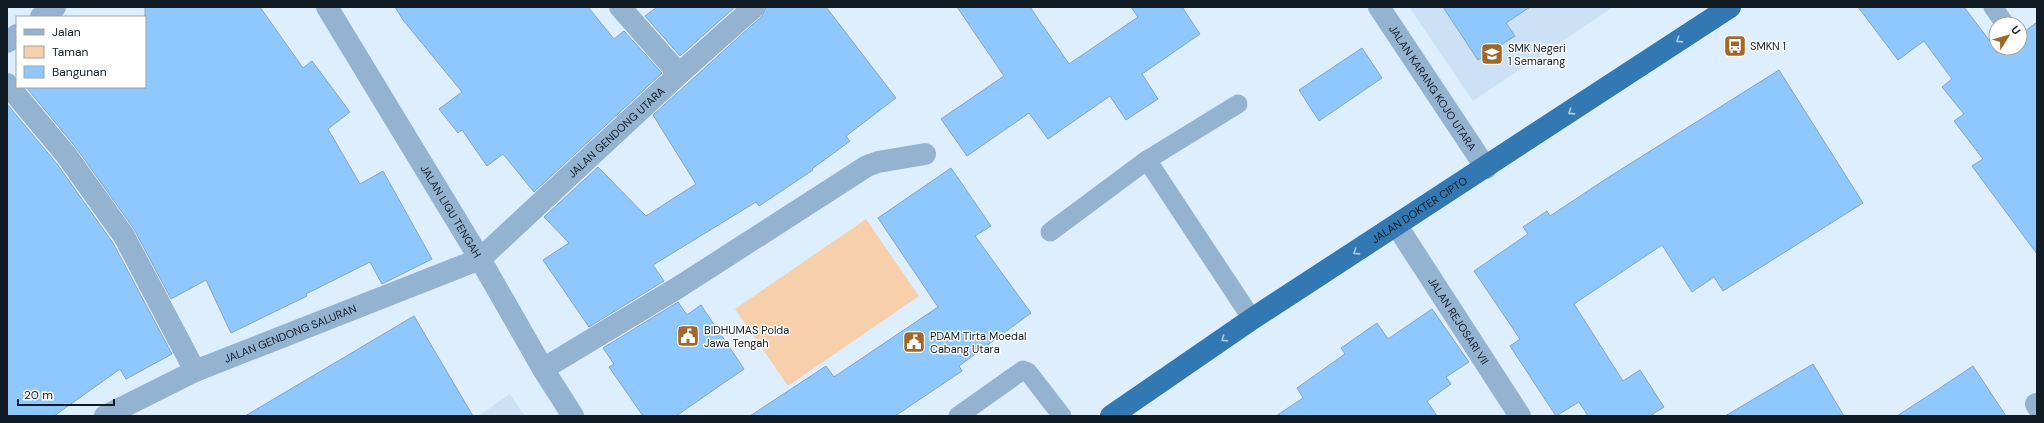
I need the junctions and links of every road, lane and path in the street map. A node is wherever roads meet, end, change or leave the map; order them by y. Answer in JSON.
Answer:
{"nodes":[{"id":1,"x":54,"y":7,"type":"edge"},
{"id":2,"x":327,"y":7,"type":"edge"},
{"id":3,"x":620,"y":7,"type":"edge"},
{"id":4,"x":754,"y":7,"type":"edge"},
{"id":5,"x":1379,"y":7,"type":"edge"},
{"id":6,"x":1730,"y":7,"type":"edge"},
{"id":7,"x":1993,"y":7,"type":"edge"},
{"id":8,"x":42,"y":16,"type":"edge"},
{"id":9,"x":1999,"y":16,"type":"edge"},
{"id":10,"x":16,"y":36,"type":"edge"},
{"id":11,"x":7,"y":42,"type":"edge"},
{"id":12,"x":679,"y":74,"type":"junction"},
{"id":13,"x":7,"y":84,"type":"edge"},
{"id":14,"x":1238,"y":104,"type":"dead end"},
{"id":15,"x":925,"y":154,"type":"dead end"},
{"id":16,"x":1147,"y":160,"type":"junction"},
{"id":17,"x":1486,"y":168,"type":"junction"},
{"id":18,"x":1397,"y":226,"type":"junction"},
{"id":19,"x":1050,"y":232,"type":"dead end"},
{"id":20,"x":480,"y":259,"type":"junction"},
{"id":21,"x":1252,"y":319,"type":"junction"},
{"id":22,"x":543,"y":369,"type":"junction"},
{"id":23,"x":195,"y":371,"type":"junction"},
{"id":24,"x":105,"y":416,"type":"edge"},
{"id":25,"x":573,"y":416,"type":"edge"},
{"id":26,"x":958,"y":416,"type":"edge"},
{"id":27,"x":1062,"y":416,"type":"edge"},
{"id":28,"x":1111,"y":416,"type":"edge"},
{"id":29,"x":1520,"y":416,"type":"edge"}],
"edges":[{"from":1,"to":8,"type":"street"},
{"from":2,"to":20,"type":"street","name":"JALAN LIGU TENGAH"},
{"from":3,"to":12,"type":"street"},
{"from":4,"to":12,"type":"street","name":"JALAN GENDONG UTARA"},
{"from":5,"to":17,"type":"street","name":"JALAN KARANG KOJO UTARA"},
{"from":6,"to":17,"type":"highway","name":"JALAN DOKTER CIPTO","one_way":true},
{"from":7,"to":9,"type":"lane"},
{"from":10,"to":11,"type":"street"},
{"from":12,"to":20,"type":"street","name":"JALAN GENDONG UTARA"},
{"from":13,"to":23,"type":"street"},
{"from":14,"to":16,"type":"lane"},
{"from":15,"to":22,"type":"street"},
{"from":16,"to":19,"type":"lane"},
{"from":16,"to":21,"type":"lane"},
{"from":17,"to":18,"type":"highway","name":"JALAN DOKTER CIPTO"},
{"from":18,"to":21,"type":"highway","name":"JALAN DOKTER CIPTO","one_way":true},
{"from":18,"to":29,"type":"street","name":"JALAN REJOSARI VII"},
{"from":20,"to":22,"type":"street","name":"JALAN LIGU TENGAH"},
{"from":20,"to":23,"type":"street","name":"JALAN GENDONG SALURAN"},
{"from":21,"to":28,"type":"highway","name":"JALAN DOKTER CIPTO","one_way":true},
{"from":22,"to":25,"type":"street","name":"JALAN LIGU TENGAH"},
{"from":23,"to":24,"type":"street","name":"JALAN GENDONG SALURAN"},
{"from":26,"to":27,"type":"lane"}]}
